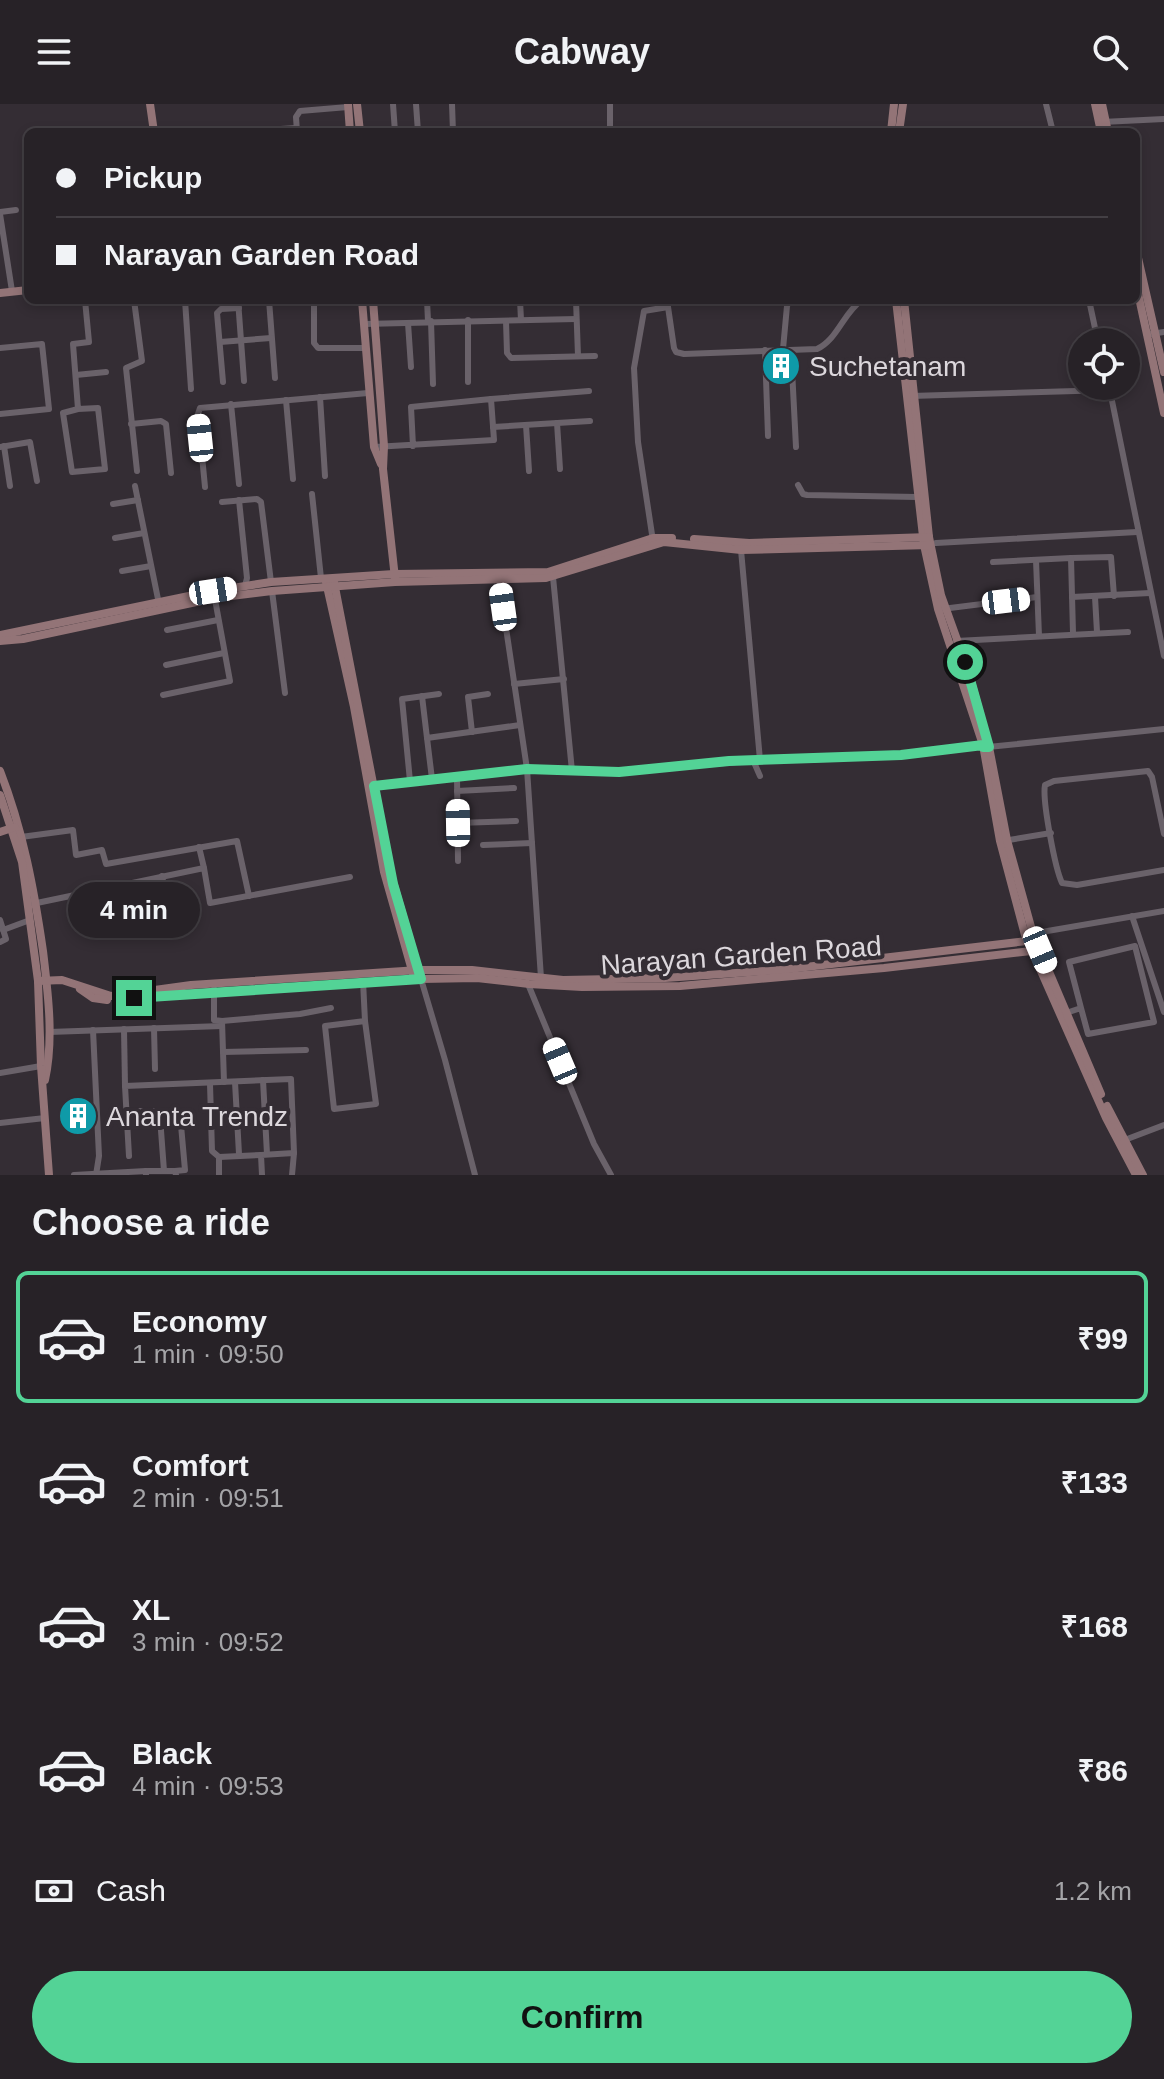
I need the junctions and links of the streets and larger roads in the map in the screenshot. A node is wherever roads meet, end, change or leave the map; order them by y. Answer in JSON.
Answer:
{"nodes":[{"id":1,"x":150,"y":104,"type":"edge"},
{"id":2,"x":393,"y":104,"type":"edge"},
{"id":3,"x":416,"y":104,"type":"edge"},
{"id":4,"x":452,"y":104,"type":"edge"},
{"id":5,"x":610,"y":104,"type":"edge"},
{"id":6,"x":894,"y":104,"type":"edge"},
{"id":7,"x":903,"y":104,"type":"edge"},
{"id":8,"x":1046,"y":104,"type":"edge"},
{"id":9,"x":1095,"y":104,"type":"edge"},
{"id":10,"x":1102,"y":104,"type":"edge"},
{"id":11,"x":351,"y":105,"type":"edge"},
{"id":12,"x":1164,"y":119,"type":"edge"},
{"id":13,"x":1103,"y":127,"type":"edge"},
{"id":14,"x":153,"y":128,"type":"edge"},
{"id":15,"x":296,"y":128,"type":"edge"},
{"id":16,"x":350,"y":128,"type":"edge"},
{"id":17,"x":359,"y":128,"type":"edge"},
{"id":18,"x":395,"y":128,"type":"edge"},
{"id":19,"x":418,"y":128,"type":"edge"},
{"id":20,"x":453,"y":128,"type":"edge"},
{"id":21,"x":610,"y":128,"type":"edge"},
{"id":22,"x":891,"y":128,"type":"edge"},
{"id":23,"x":900,"y":128,"type":"edge"},
{"id":24,"x":1052,"y":128,"type":"edge"},
{"id":25,"x":16,"y":210,"type":"dead end"},
{"id":26,"x":0,"y":213,"type":"edge"},
{"id":27,"x":1140,"y":266,"type":"edge"},
{"id":28,"x":24,"y":290,"type":"edge"},
{"id":29,"x":12,"y":291,"type":"junction"},
{"id":30,"x":0,"y":293,"type":"edge"},
{"id":31,"x":1140,"y":294,"type":"edge"},
{"id":32,"x":85,"y":304,"type":"edge"},
{"id":33,"x":135,"y":304,"type":"edge"},
{"id":34,"x":185,"y":304,"type":"edge"},
{"id":35,"x":238,"y":304,"type":"edge"},
{"id":36,"x":269,"y":304,"type":"edge"},
{"id":37,"x":314,"y":304,"type":"edge"},
{"id":38,"x":362,"y":304,"type":"edge"},
{"id":39,"x":373,"y":304,"type":"edge"},
{"id":40,"x":428,"y":304,"type":"edge"},
{"id":41,"x":520,"y":304,"type":"edge"},
{"id":42,"x":576,"y":304,"type":"edge"},
{"id":43,"x":667,"y":304,"type":"edge"},
{"id":44,"x":788,"y":304,"type":"edge"},
{"id":45,"x":858,"y":304,"type":"edge"},
{"id":46,"x":897,"y":304,"type":"edge"},
{"id":47,"x":904,"y":304,"type":"edge"},
{"id":48,"x":1090,"y":304,"type":"edge"},
{"id":49,"x":576,"y":319,"type":"junction"},
{"id":50,"x":468,"y":320,"type":"junction"},
{"id":51,"x":521,"y":320,"type":"junction"},
{"id":52,"x":430,"y":321,"type":"junction"},
{"id":53,"x":506,"y":321,"type":"junction"},
{"id":54,"x":408,"y":323,"type":"junction"},
{"id":55,"x":364,"y":324,"type":"junction"},
{"id":56,"x":375,"y":324,"type":"junction"},
{"id":57,"x":1095,"y":328,"type":"edge"},
{"id":58,"x":1156,"y":333,"type":"edge"},
{"id":59,"x":271,"y":338,"type":"junction"},
{"id":60,"x":241,"y":340,"type":"junction"},
{"id":61,"x":220,"y":342,"type":"junction"},
{"id":62,"x":0,"y":348,"type":"edge"},
{"id":63,"x":366,"y":348,"type":"junction"},
{"id":64,"x":765,"y":350,"type":"junction"},
{"id":65,"x":787,"y":350,"type":"junction"},
{"id":66,"x":578,"y":356,"type":"junction"},
{"id":67,"x":595,"y":356,"type":"dead end"},
{"id":68,"x":411,"y":367,"type":"dead end"},
{"id":69,"x":106,"y":372,"type":"dead end"},
{"id":70,"x":1164,"y":372,"type":"edge"},
{"id":71,"x":76,"y":375,"type":"junction"},
{"id":72,"x":275,"y":378,"type":"dead end"},
{"id":73,"x":244,"y":381,"type":"dead end"},
{"id":74,"x":223,"y":382,"type":"dead end"},
{"id":75,"x":468,"y":382,"type":"dead end"},
{"id":76,"x":433,"y":384,"type":"dead end"},
{"id":77,"x":191,"y":389,"type":"dead end"},
{"id":78,"x":1068,"y":390,"type":"edge"},
{"id":79,"x":589,"y":391,"type":"dead end"},
{"id":80,"x":368,"y":393,"type":"junction"},
{"id":81,"x":911,"y":396,"type":"junction"},
{"id":82,"x":320,"y":397,"type":"junction"},
{"id":83,"x":491,"y":399,"type":"junction"},
{"id":84,"x":286,"y":400,"type":"junction"},
{"id":85,"x":1111,"y":400,"type":"edge"},
{"id":86,"x":231,"y":404,"type":"junction"},
{"id":87,"x":78,"y":409,"type":"junction"},
{"id":88,"x":1164,"y":413,"type":"edge"},
{"id":89,"x":0,"y":414,"type":"edge"},
{"id":90,"x":590,"y":421,"type":"dead end"},
{"id":91,"x":557,"y":423,"type":"junction"},
{"id":92,"x":131,"y":424,"type":"junction"},
{"id":93,"x":526,"y":425,"type":"junction"},
{"id":94,"x":493,"y":427,"type":"junction"},
{"id":95,"x":768,"y":436,"type":"dead end"},
{"id":96,"x":413,"y":446,"type":"junction"},
{"id":97,"x":2,"y":447,"type":"edge"},
{"id":98,"x":379,"y":447,"type":"junction"},
{"id":99,"x":796,"y":447,"type":"dead end"},
{"id":100,"x":560,"y":469,"type":"dead end"},
{"id":101,"x":137,"y":471,"type":"dead end"},
{"id":102,"x":529,"y":471,"type":"dead end"},
{"id":103,"x":171,"y":473,"type":"dead end"},
{"id":104,"x":325,"y":476,"type":"dead end"},
{"id":105,"x":293,"y":479,"type":"dead end"},
{"id":106,"x":37,"y":481,"type":"dead end"},
{"id":107,"x":239,"y":484,"type":"dead end"},
{"id":108,"x":798,"y":485,"type":"dead end"},
{"id":109,"x":10,"y":486,"type":"dead end"},
{"id":110,"x":135,"y":486,"type":"dead end"},
{"id":111,"x":205,"y":487,"type":"dead end"},
{"id":112,"x":312,"y":494,"type":"dead end"},
{"id":113,"x":917,"y":497,"type":"junction"},
{"id":114,"x":138,"y":500,"type":"junction"},
{"id":115,"x":239,"y":500,"type":"junction"},
{"id":116,"x":222,"y":502,"type":"dead end"},
{"id":117,"x":113,"y":504,"type":"dead end"},
{"id":118,"x":1137,"y":532,"type":"junction"},
{"id":119,"x":144,"y":533,"type":"junction"},
{"id":120,"x":115,"y":538,"type":"dead end"},
{"id":121,"x":654,"y":541,"type":"junction"},
{"id":122,"x":928,"y":541,"type":"junction"},
{"id":123,"x":741,"y":550,"type":"junction"},
{"id":124,"x":1071,"y":558,"type":"junction"},
{"id":125,"x":1036,"y":560,"type":"junction"},
{"id":126,"x":993,"y":562,"type":"dead end"},
{"id":127,"x":151,"y":566,"type":"junction"},
{"id":128,"x":122,"y":571,"type":"dead end"},
{"id":129,"x":553,"y":577,"type":"junction"},
{"id":130,"x":395,"y":578,"type":"junction"},
{"id":131,"x":328,"y":581,"type":"junction"},
{"id":132,"x":499,"y":581,"type":"junction"},
{"id":133,"x":245,"y":586,"type":"junction"},
{"id":134,"x":271,"y":587,"type":"junction"},
{"id":135,"x":1150,"y":593,"type":"junction"},
{"id":136,"x":214,"y":594,"type":"junction"},
{"id":137,"x":1114,"y":596,"type":"junction"},
{"id":138,"x":1037,"y":597,"type":"junction"},
{"id":139,"x":1072,"y":597,"type":"junction"},
{"id":140,"x":1095,"y":597,"type":"junction"},
{"id":141,"x":159,"y":606,"type":"junction"},
{"id":142,"x":941,"y":609,"type":"junction"},
{"id":143,"x":218,"y":620,"type":"junction"},
{"id":144,"x":167,"y":630,"type":"dead end"},
{"id":145,"x":1097,"y":632,"type":"junction"},
{"id":146,"x":1128,"y":632,"type":"dead end"},
{"id":147,"x":1073,"y":633,"type":"junction"},
{"id":148,"x":0,"y":635,"type":"edge"},
{"id":149,"x":1039,"y":636,"type":"junction"},
{"id":150,"x":0,"y":641,"type":"edge"},
{"id":151,"x":956,"y":641,"type":"junction"},
{"id":152,"x":224,"y":653,"type":"junction"},
{"id":153,"x":1164,"y":656,"type":"edge"},
{"id":154,"x":166,"y":665,"type":"dead end"},
{"id":155,"x":564,"y":679,"type":"junction"},
{"id":156,"x":514,"y":684,"type":"junction"},
{"id":157,"x":285,"y":693,"type":"dead end"},
{"id":158,"x":439,"y":694,"type":"dead end"},
{"id":159,"x":488,"y":694,"type":"dead end"},
{"id":160,"x":163,"y":695,"type":"dead end"},
{"id":161,"x":422,"y":696,"type":"junction"},
{"id":162,"x":520,"y":725,"type":"junction"},
{"id":163,"x":1164,"y":729,"type":"edge"},
{"id":164,"x":472,"y":732,"type":"junction"},
{"id":165,"x":427,"y":738,"type":"junction"},
{"id":166,"x":985,"y":746,"type":"junction"},
{"id":167,"x":757,"y":760,"type":"junction"},
{"id":168,"x":527,"y":769,"type":"junction"},
{"id":169,"x":0,"y":771,"type":"edge"},
{"id":170,"x":572,"y":771,"type":"junction"},
{"id":171,"x":457,"y":776,"type":"junction"},
{"id":172,"x":760,"y":776,"type":"dead end"},
{"id":173,"x":432,"y":779,"type":"junction"},
{"id":174,"x":410,"y":781,"type":"junction"},
{"id":175,"x":371,"y":786,"type":"junction"},
{"id":176,"x":514,"y":788,"type":"dead end"},
{"id":177,"x":457,"y":791,"type":"junction"},
{"id":178,"x":0,"y":795,"type":"edge"},
{"id":179,"x":516,"y":821,"type":"dead end"},
{"id":180,"x":11,"y":822,"type":"edge"},
{"id":181,"x":458,"y":823,"type":"junction"},
{"id":182,"x":0,"y":832,"type":"edge"},
{"id":183,"x":1051,"y":833,"type":"junction"},
{"id":184,"x":1164,"y":834,"type":"edge"},
{"id":185,"x":19,"y":838,"type":"junction"},
{"id":186,"x":1004,"y":841,"type":"junction"},
{"id":187,"x":532,"y":843,"type":"junction"},
{"id":188,"x":483,"y":845,"type":"dead end"},
{"id":189,"x":199,"y":847,"type":"junction"},
{"id":190,"x":458,"y":861,"type":"dead end"},
{"id":191,"x":204,"y":868,"type":"junction"},
{"id":192,"x":1164,"y":870,"type":"edge"},
{"id":193,"x":162,"y":876,"type":"junction"},
{"id":194,"x":350,"y":877,"type":"dead end"},
{"id":195,"x":249,"y":896,"type":"junction"},
{"id":196,"x":32,"y":904,"type":"junction"},
{"id":197,"x":1164,"y":911,"type":"edge"},
{"id":198,"x":1132,"y":916,"type":"junction"},
{"id":199,"x":171,"y":919,"type":"dead end"},
{"id":200,"x":0,"y":920,"type":"edge"},
{"id":201,"x":30,"y":920,"type":"junction"},
{"id":202,"x":3,"y":930,"type":"junction"},
{"id":203,"x":1031,"y":938,"type":"junction"},
{"id":204,"x":0,"y":942,"type":"edge"},
{"id":205,"x":1036,"y":950,"type":"junction"},
{"id":206,"x":524,"y":974,"type":"junction"},
{"id":207,"x":416,"y":975,"type":"junction"},
{"id":208,"x":362,"y":978,"type":"junction"},
{"id":209,"x":541,"y":978,"type":"junction"},
{"id":210,"x":51,"y":981,"type":"junction"},
{"id":211,"x":529,"y":984,"type":"junction"},
{"id":212,"x":214,"y":987,"type":"junction"},
{"id":213,"x":331,"y":1008,"type":"dead end"},
{"id":214,"x":1081,"y":1008,"type":"junction"},
{"id":215,"x":1164,"y":1012,"type":"edge"},
{"id":216,"x":1066,"y":1013,"type":"junction"},
{"id":217,"x":365,"y":1021,"type":"junction"},
{"id":218,"x":222,"y":1024,"type":"junction"},
{"id":219,"x":154,"y":1028,"type":"junction"},
{"id":220,"x":124,"y":1029,"type":"junction"},
{"id":221,"x":93,"y":1030,"type":"junction"},
{"id":222,"x":49,"y":1032,"type":"junction"},
{"id":223,"x":306,"y":1050,"type":"dead end"},
{"id":224,"x":223,"y":1052,"type":"junction"},
{"id":225,"x":41,"y":1066,"type":"junction"},
{"id":226,"x":155,"y":1069,"type":"dead end"},
{"id":227,"x":0,"y":1073,"type":"edge"},
{"id":228,"x":263,"y":1080,"type":"junction"},
{"id":229,"x":224,"y":1082,"type":"junction"},
{"id":230,"x":235,"y":1082,"type":"junction"},
{"id":231,"x":210,"y":1084,"type":"junction"},
{"id":232,"x":125,"y":1086,"type":"junction"},
{"id":233,"x":43,"y":1089,"type":"junction"},
{"id":234,"x":127,"y":1111,"type":"junction"},
{"id":235,"x":160,"y":1117,"type":"junction"},
{"id":236,"x":45,"y":1118,"type":"junction"},
{"id":237,"x":0,"y":1123,"type":"edge"},
{"id":238,"x":1164,"y":1125,"type":"edge"},
{"id":239,"x":1121,"y":1142,"type":"junction"},
{"id":240,"x":294,"y":1153,"type":"junction"},
{"id":241,"x":239,"y":1154,"type":"junction"},
{"id":242,"x":264,"y":1154,"type":"junction"},
{"id":243,"x":129,"y":1156,"type":"dead end"},
{"id":244,"x":219,"y":1157,"type":"junction"},
{"id":245,"x":164,"y":1171,"type":"junction"},
{"id":246,"x":146,"y":1173,"type":"edge"},
{"id":247,"x":176,"y":1173,"type":"edge"},
{"id":248,"x":96,"y":1174,"type":"edge"},
{"id":249,"x":116,"y":1174,"type":"edge"},
{"id":250,"x":49,"y":1175,"type":"edge"},
{"id":251,"x":74,"y":1175,"type":"edge"},
{"id":252,"x":219,"y":1175,"type":"edge"},
{"id":253,"x":262,"y":1175,"type":"edge"},
{"id":254,"x":292,"y":1175,"type":"edge"},
{"id":255,"x":475,"y":1175,"type":"edge"},
{"id":256,"x":611,"y":1175,"type":"edge"},
{"id":257,"x":1136,"y":1175,"type":"edge"},
{"id":258,"x":1143,"y":1175,"type":"edge"}],
"edges":[{"from":1,"to":14,"type":"street"},
{"from":2,"to":18,"type":"street"},
{"from":3,"to":19,"type":"street"},
{"from":4,"to":20,"type":"street"},
{"from":5,"to":21,"type":"street"},
{"from":6,"to":22,"type":"street"},
{"from":7,"to":23,"type":"street"},
{"from":8,"to":24,"type":"street"},
{"from":9,"to":13,"type":"street"},
{"from":10,"to":13,"type":"street"},
{"from":11,"to":15,"type":"street"},
{"from":11,"to":16,"type":"street"},
{"from":11,"to":17,"type":"street"},
{"from":12,"to":13,"type":"street"},
{"from":25,"to":26,"type":"street"},
{"from":26,"to":29,"type":"street"},
{"from":27,"to":58,"type":"street"},
{"from":28,"to":29,"type":"street"},
{"from":29,"to":30,"type":"street"},
{"from":31,"to":58,"type":"street"},
{"from":32,"to":71,"type":"street"},
{"from":33,"to":92,"type":"street"},
{"from":34,"to":77,"type":"street"},
{"from":35,"to":60,"type":"street"},
{"from":35,"to":61,"type":"street"},
{"from":36,"to":59,"type":"street"},
{"from":37,"to":63,"type":"street"},
{"from":38,"to":55,"type":"street"},
{"from":39,"to":56,"type":"street"},
{"from":40,"to":52,"type":"street"},
{"from":41,"to":51,"type":"street"},
{"from":42,"to":49,"type":"street"},
{"from":43,"to":64,"type":"street"},
{"from":43,"to":121,"type":"street"},
{"from":44,"to":65,"type":"street"},
{"from":45,"to":65,"type":"street"},
{"from":46,"to":81,"type":"street"},
{"from":47,"to":81,"type":"street"},
{"from":48,"to":57,"type":"street"},
{"from":49,"to":51,"type":"street"},
{"from":49,"to":66,"type":"street"},
{"from":50,"to":52,"type":"street"},
{"from":50,"to":53,"type":"street"},
{"from":50,"to":75,"type":"street"},
{"from":51,"to":53,"type":"street"},
{"from":52,"to":54,"type":"street"},
{"from":52,"to":76,"type":"street"},
{"from":53,"to":66,"type":"street"},
{"from":54,"to":56,"type":"street"},
{"from":54,"to":68,"type":"street"},
{"from":55,"to":56,"type":"street"},
{"from":55,"to":63,"type":"street"},
{"from":56,"to":98,"type":"street"},
{"from":58,"to":70,"type":"street"},
{"from":58,"to":88,"type":"street"},
{"from":59,"to":60,"type":"street"},
{"from":59,"to":72,"type":"street"},
{"from":60,"to":61,"type":"street"},
{"from":60,"to":73,"type":"street"},
{"from":61,"to":74,"type":"street"},
{"from":62,"to":89,"type":"street"},
{"from":63,"to":80,"type":"street"},
{"from":64,"to":65,"type":"street"},
{"from":64,"to":95,"type":"street"},
{"from":65,"to":99,"type":"street"},
{"from":66,"to":67,"type":"street"},
{"from":69,"to":71,"type":"street"},
{"from":71,"to":87,"type":"street"},
{"from":78,"to":81,"type":"street"},
{"from":79,"to":83,"type":"street"},
{"from":80,"to":82,"type":"street"},
{"from":80,"to":98,"type":"street"},
{"from":81,"to":113,"type":"street"},
{"from":81,"to":122,"type":"street"},
{"from":82,"to":84,"type":"street"},
{"from":82,"to":104,"type":"street"},
{"from":83,"to":94,"type":"street"},
{"from":83,"to":96,"type":"street"},
{"from":84,"to":86,"type":"street"},
{"from":84,"to":105,"type":"street"},
{"from":85,"to":118,"type":"street"},
{"from":86,"to":107,"type":"street"},
{"from":86,"to":111,"type":"street"},
{"from":87,"to":87,"type":"street"},
{"from":90,"to":91,"type":"street"},
{"from":91,"to":93,"type":"street"},
{"from":91,"to":100,"type":"street"},
{"from":92,"to":101,"type":"street"},
{"from":92,"to":103,"type":"street"},
{"from":93,"to":94,"type":"street"},
{"from":93,"to":102,"type":"street"},
{"from":94,"to":96,"type":"street"},
{"from":96,"to":98,"type":"street"},
{"from":97,"to":106,"type":"street"},
{"from":97,"to":109,"type":"street"},
{"from":98,"to":130,"type":"street"},
{"from":108,"to":113,"type":"street"},
{"from":110,"to":114,"type":"street"},
{"from":112,"to":131,"type":"street"},
{"from":113,"to":122,"type":"street"},
{"from":114,"to":117,"type":"street"},
{"from":114,"to":119,"type":"street"},
{"from":115,"to":116,"type":"street"},
{"from":115,"to":133,"type":"street"},
{"from":115,"to":134,"type":"street"},
{"from":118,"to":122,"type":"street"},
{"from":118,"to":135,"type":"street"},
{"from":119,"to":120,"type":"street"},
{"from":119,"to":127,"type":"street"},
{"from":121,"to":122,"type":"street"},
{"from":121,"to":123,"type":"street"},
{"from":121,"to":129,"type":"street"},
{"from":121,"to":130,"type":"street"},
{"from":122,"to":123,"type":"street"},
{"from":122,"to":142,"type":"street"},
{"from":123,"to":167,"type":"street"},
{"from":124,"to":125,"type":"street"},
{"from":124,"to":137,"type":"street"},
{"from":124,"to":139,"type":"street"},
{"from":125,"to":126,"type":"street"},
{"from":125,"to":138,"type":"street"},
{"from":127,"to":128,"type":"street"},
{"from":127,"to":141,"type":"street"},
{"from":129,"to":132,"type":"street"},
{"from":129,"to":155,"type":"street"},
{"from":130,"to":131,"type":"street"},
{"from":130,"to":132,"type":"street"},
{"from":131,"to":134,"type":"street"},
{"from":131,"to":175,"type":"street"},
{"from":132,"to":156,"type":"street"},
{"from":133,"to":134,"type":"street"},
{"from":133,"to":136,"type":"street"},
{"from":134,"to":136,"type":"street"},
{"from":134,"to":157,"type":"street"},
{"from":135,"to":137,"type":"street"},
{"from":135,"to":153,"type":"street"},
{"from":136,"to":141,"type":"street"},
{"from":136,"to":143,"type":"street"},
{"from":137,"to":140,"type":"street"},
{"from":138,"to":142,"type":"street"},
{"from":138,"to":149,"type":"street"},
{"from":139,"to":140,"type":"street"},
{"from":139,"to":147,"type":"street"},
{"from":140,"to":145,"type":"street"},
{"from":141,"to":148,"type":"street"},
{"from":141,"to":150,"type":"street"},
{"from":142,"to":151,"type":"street"},
{"from":142,"to":166,"type":"street"},
{"from":143,"to":144,"type":"street"},
{"from":143,"to":152,"type":"street"},
{"from":145,"to":146,"type":"street"},
{"from":145,"to":147,"type":"street"},
{"from":147,"to":149,"type":"street"},
{"from":149,"to":151,"type":"street"},
{"from":151,"to":166,"type":"street"},
{"from":152,"to":154,"type":"street"},
{"from":152,"to":160,"type":"street"},
{"from":155,"to":156,"type":"street"},
{"from":155,"to":170,"type":"street"},
{"from":156,"to":162,"type":"street"},
{"from":158,"to":161,"type":"street"},
{"from":159,"to":164,"type":"street"},
{"from":161,"to":165,"type":"street"},
{"from":161,"to":174,"type":"street"},
{"from":162,"to":164,"type":"street"},
{"from":162,"to":168,"type":"street"},
{"from":163,"to":166,"type":"street"},
{"from":164,"to":165,"type":"street"},
{"from":165,"to":173,"type":"street"},
{"from":166,"to":167,"type":"street"},
{"from":166,"to":186,"type":"street"},
{"from":167,"to":170,"type":"street"},
{"from":167,"to":172,"type":"street"},
{"from":168,"to":170,"type":"street"},
{"from":168,"to":171,"type":"street"},
{"from":168,"to":187,"type":"street"},
{"from":169,"to":180,"type":"street"},
{"from":171,"to":173,"type":"street"},
{"from":171,"to":177,"type":"street"},
{"from":173,"to":174,"type":"street"},
{"from":174,"to":175,"type":"street"},
{"from":175,"to":207,"type":"street"},
{"from":176,"to":177,"type":"street"},
{"from":177,"to":181,"type":"street"},
{"from":178,"to":180,"type":"street"},
{"from":179,"to":181,"type":"street"},
{"from":180,"to":182,"type":"street"},
{"from":180,"to":185,"type":"street"},
{"from":181,"to":190,"type":"street"},
{"from":183,"to":184,"type":"street"},
{"from":183,"to":186,"type":"street"},
{"from":183,"to":192,"type":"street"},
{"from":185,"to":189,"type":"street"},
{"from":185,"to":196,"type":"street"},
{"from":186,"to":203,"type":"street"},
{"from":187,"to":188,"type":"street"},
{"from":187,"to":209,"type":"street"},
{"from":189,"to":191,"type":"street"},
{"from":189,"to":195,"type":"street"},
{"from":191,"to":193,"type":"street"},
{"from":191,"to":195,"type":"street"},
{"from":193,"to":196,"type":"street"},
{"from":193,"to":199,"type":"street"},
{"from":194,"to":195,"type":"street"},
{"from":196,"to":201,"type":"street"},
{"from":196,"to":210,"type":"street"},
{"from":197,"to":198,"type":"street"},
{"from":198,"to":203,"type":"street"},
{"from":198,"to":215,"type":"street"},
{"from":200,"to":202,"type":"street"},
{"from":201,"to":202,"type":"street"},
{"from":201,"to":210,"type":"street"},
{"from":202,"to":204,"type":"street"},
{"from":203,"to":205,"type":"street"},
{"from":203,"to":209,"type":"street","name":"Narayan Garden Road"},
{"from":205,"to":211,"type":"street","name":"Narayan Garden Road"},
{"from":205,"to":216,"type":"street"},
{"from":205,"to":239,"type":"street"},
{"from":206,"to":207,"type":"street","name":"Narayan Garden Road"},
{"from":206,"to":209,"type":"street","name":"Narayan Garden Road"},
{"from":206,"to":211,"type":"street"},
{"from":207,"to":208,"type":"street","name":"Narayan Garden Road"},
{"from":207,"to":211,"type":"street","name":"Narayan Garden Road"},
{"from":207,"to":255,"type":"street"},
{"from":208,"to":212,"type":"street","name":"Narayan Garden Road"},
{"from":208,"to":217,"type":"street"},
{"from":210,"to":212,"type":"street","name":"Narayan Garden Road"},
{"from":210,"to":222,"type":"street"},
{"from":210,"to":225,"type":"street"},
{"from":211,"to":256,"type":"street"},
{"from":212,"to":218,"type":"street"},
{"from":213,"to":218,"type":"street"},
{"from":214,"to":214,"type":"street"},
{"from":214,"to":216,"type":"street"},
{"from":216,"to":239,"type":"street"},
{"from":217,"to":217,"type":"street"},
{"from":218,"to":219,"type":"street"},
{"from":218,"to":224,"type":"street"},
{"from":219,"to":220,"type":"street"},
{"from":219,"to":226,"type":"street"},
{"from":220,"to":221,"type":"street"},
{"from":220,"to":232,"type":"street"},
{"from":221,"to":222,"type":"street"},
{"from":221,"to":248,"type":"street"},
{"from":222,"to":233,"type":"street"},
{"from":223,"to":224,"type":"street"},
{"from":224,"to":229,"type":"street"},
{"from":225,"to":227,"type":"street"},
{"from":225,"to":233,"type":"street"},
{"from":228,"to":230,"type":"street"},
{"from":228,"to":240,"type":"street"},
{"from":228,"to":242,"type":"street"},
{"from":229,"to":230,"type":"street"},
{"from":229,"to":231,"type":"street"},
{"from":230,"to":241,"type":"street"},
{"from":231,"to":232,"type":"street"},
{"from":231,"to":244,"type":"street"},
{"from":232,"to":234,"type":"street"},
{"from":233,"to":236,"type":"street"},
{"from":234,"to":235,"type":"street"},
{"from":234,"to":243,"type":"street"},
{"from":235,"to":245,"type":"street"},
{"from":235,"to":247,"type":"street"},
{"from":236,"to":237,"type":"street"},
{"from":236,"to":250,"type":"street"},
{"from":238,"to":239,"type":"street"},
{"from":239,"to":257,"type":"street"},
{"from":239,"to":258,"type":"street"},
{"from":240,"to":242,"type":"street"},
{"from":240,"to":254,"type":"street"},
{"from":241,"to":242,"type":"street"},
{"from":241,"to":244,"type":"street"},
{"from":242,"to":253,"type":"street"},
{"from":244,"to":252,"type":"street"},
{"from":245,"to":246,"type":"street"},
{"from":245,"to":247,"type":"street"},
{"from":246,"to":249,"type":"street"},
{"from":248,"to":249,"type":"street"},
{"from":248,"to":251,"type":"street"}]}
